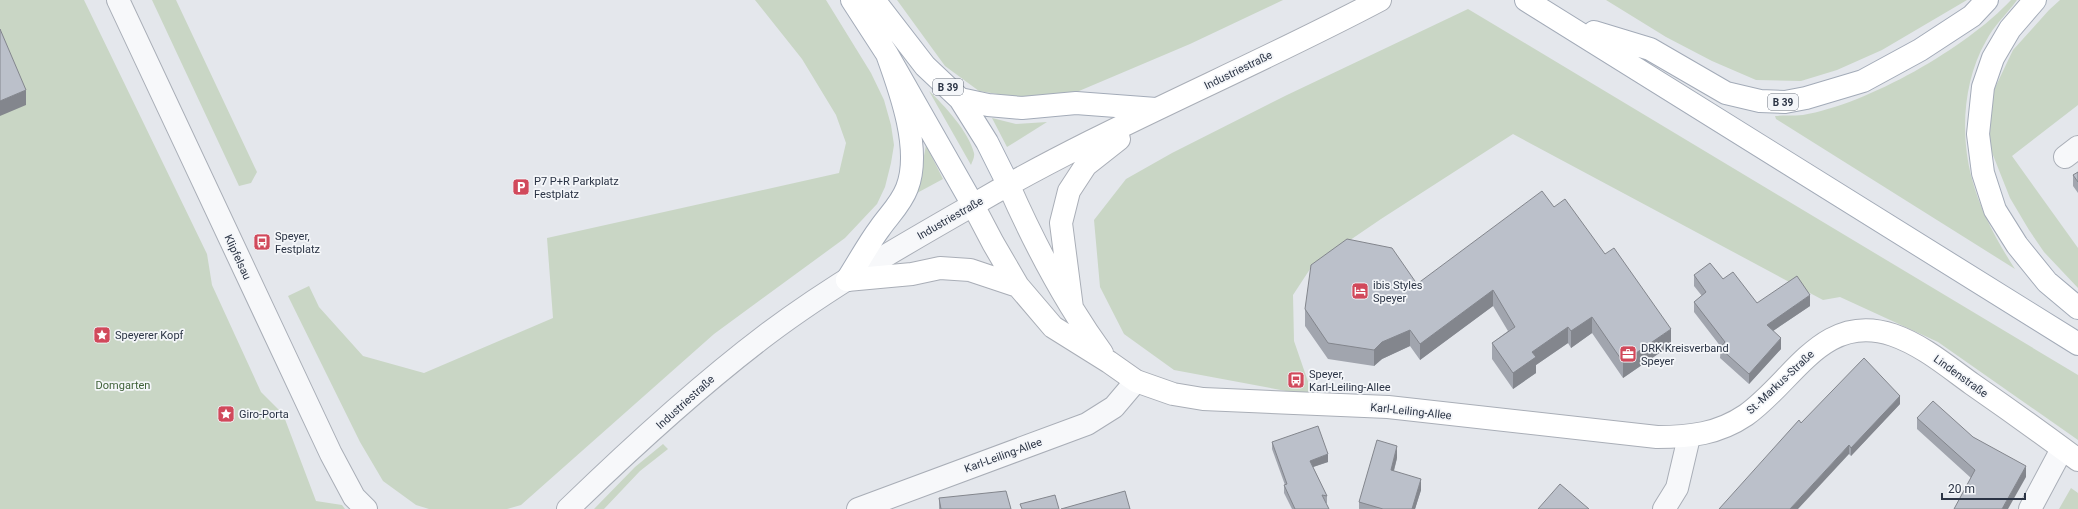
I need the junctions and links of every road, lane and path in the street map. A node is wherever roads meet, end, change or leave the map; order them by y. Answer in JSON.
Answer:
{"nodes":[{"id":1,"x":118,"y":0,"type":"edge"},
{"id":2,"x":852,"y":0,"type":"edge"},
{"id":3,"x":874,"y":0,"type":"edge"},
{"id":4,"x":1380,"y":0,"type":"edge"},
{"id":5,"x":1987,"y":0,"type":"edge"},
{"id":6,"x":2035,"y":0,"type":"edge"},
{"id":7,"x":1532,"y":3,"type":"edge"},
{"id":8,"x":1568,"y":25,"type":"junction"},
{"id":9,"x":887,"y":54,"type":"junction"},
{"id":10,"x":960,"y":99,"type":"junction"},
{"id":11,"x":1156,"y":109,"type":"junction"},
{"id":12,"x":1008,"y":184,"type":"junction"},
{"id":13,"x":973,"y":205,"type":"junction"},
{"id":14,"x":847,"y":280,"type":"junction"},
{"id":15,"x":1018,"y":286,"type":"junction"},
{"id":16,"x":1072,"y":308,"type":"junction"},
{"id":17,"x":2078,"y":308,"type":"edge"},
{"id":18,"x":1830,"y":339,"type":"joint"},
{"id":19,"x":2078,"y":344,"type":"edge"},
{"id":20,"x":1109,"y":362,"type":"junction"},
{"id":21,"x":1136,"y":381,"type":"junction"},
{"id":22,"x":1689,"y":437,"type":"junction"},
{"id":23,"x":2070,"y":454,"type":"edge"},
{"id":24,"x":366,"y":509,"type":"edge"},
{"id":25,"x":568,"y":509,"type":"edge"},
{"id":26,"x":858,"y":509,"type":"edge"},
{"id":27,"x":1664,"y":509,"type":"edge"},
{"id":28,"x":2030,"y":509,"type":"edge"}],
"edges":[{"from":1,"to":24,"type":"street","name":"Klipfelsau"},
{"from":2,"to":9,"type":"main road"},
{"from":3,"to":10,"type":"main road","number":"B 39"},
{"from":4,"to":11,"type":"main road","name":"Industriestraße"},
{"from":5,"to":8,"type":"main road","number":"B 39"},
{"from":6,"to":17,"type":"main road"},
{"from":7,"to":8,"type":"main road","number":"B 39"},
{"from":8,"to":19,"type":"main road","number":"B 39"},
{"from":9,"to":13,"type":"main road","name":"Karl-Leiling-Allee"},
{"from":9,"to":14,"type":"main road"},
{"from":10,"to":11,"type":"main road","number":"B 39"},
{"from":10,"to":12,"type":"main road","number":"B 39"},
{"from":11,"to":12,"type":"main road","name":"Industriestraße"},
{"from":11,"to":16,"type":"main road"},
{"from":12,"to":13,"type":"main road","name":"Industriestraße"},
{"from":12,"to":16,"type":"main road","name":"Karl-Leiling-Allee"},
{"from":13,"to":14,"type":"street","name":"Industriestraße"},
{"from":13,"to":15,"type":"main road","name":"Karl-Leiling-Allee"},
{"from":14,"to":15,"type":"main road"},
{"from":14,"to":25,"type":"street","name":"Industriestraße"},
{"from":15,"to":20,"type":"main road","name":"Karl-Leiling-Allee"},
{"from":16,"to":20,"type":"main road","name":"Karl-Leiling-Allee"},
{"from":18,"to":22,"type":"main road","name":"St.-Markus-Straße"},
{"from":18,"to":23,"type":"main road","name":"Lindenstraße"},
{"from":20,"to":21,"type":"main road","name":"Karl-Leiling-Allee"},
{"from":21,"to":22,"type":"main road","name":"Karl-Leiling-Allee"},
{"from":21,"to":26,"type":"street","name":"Karl-Leiling-Allee"},
{"from":22,"to":27,"type":"street"},
{"from":23,"to":28,"type":"street"}]}
